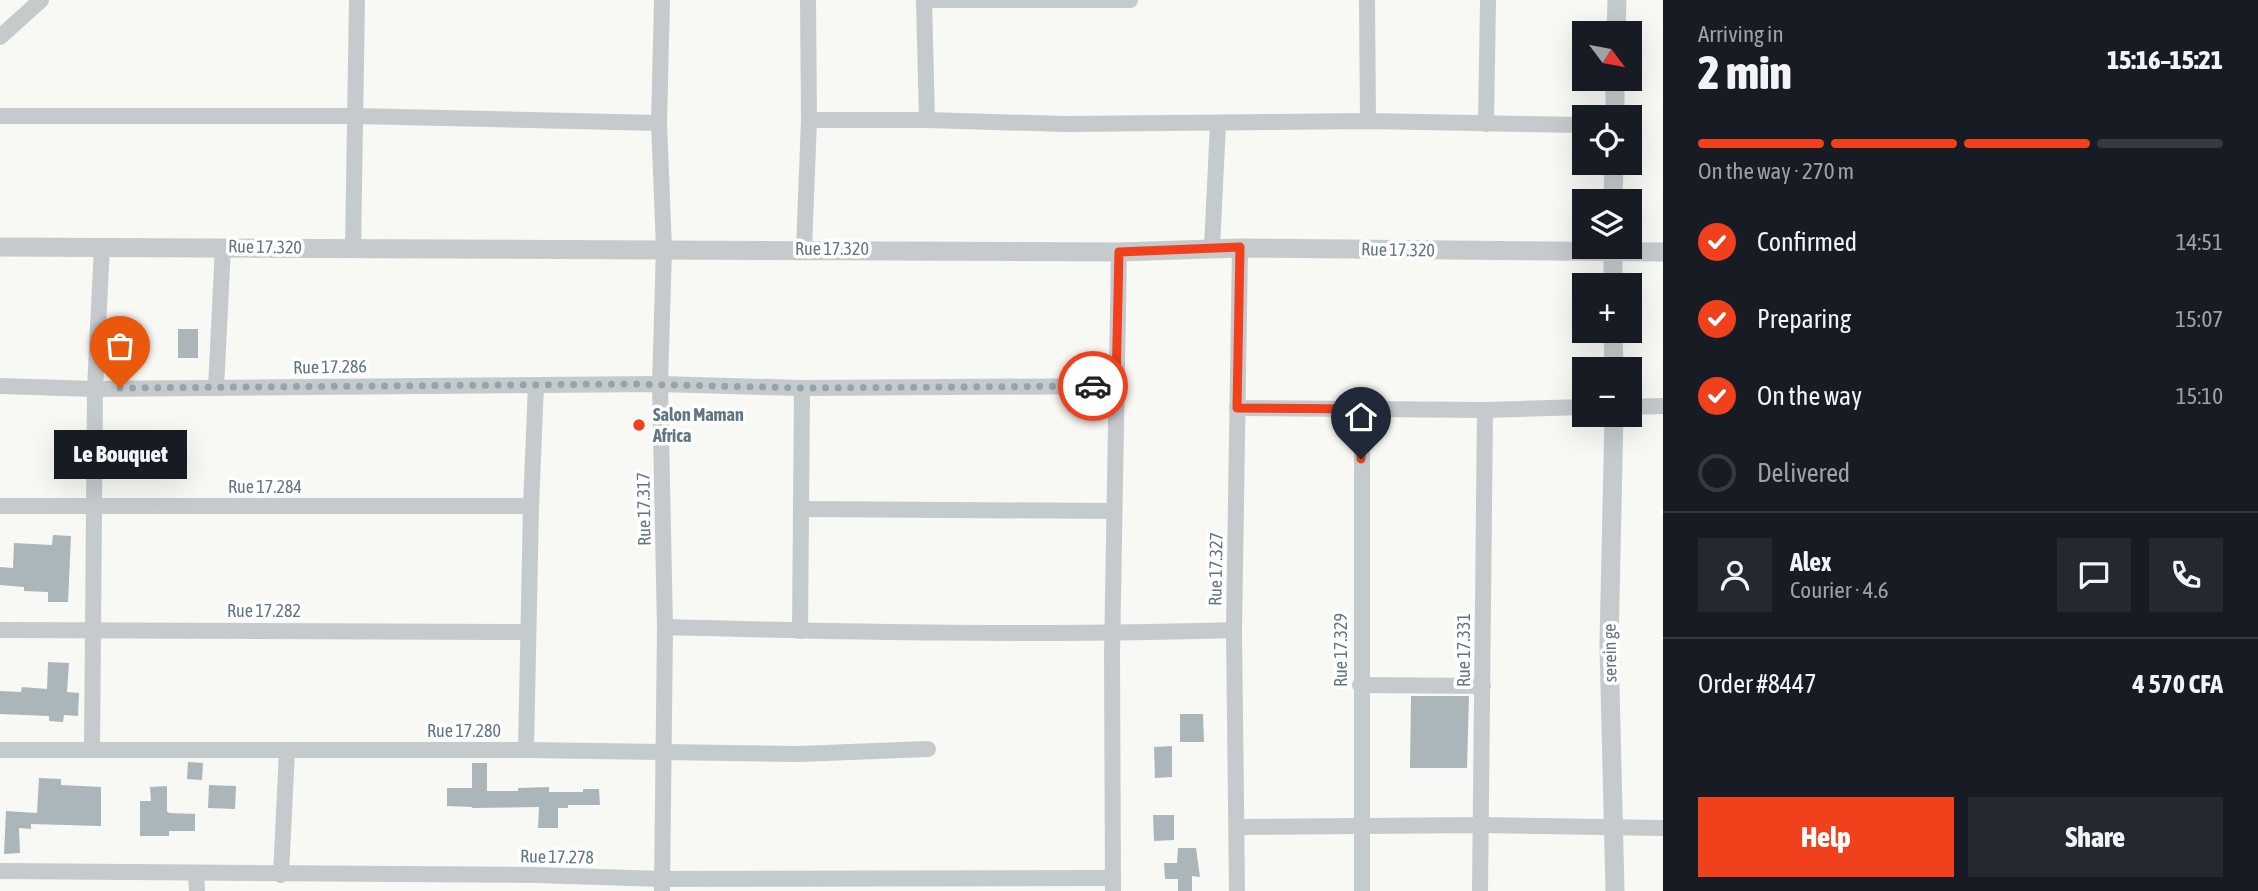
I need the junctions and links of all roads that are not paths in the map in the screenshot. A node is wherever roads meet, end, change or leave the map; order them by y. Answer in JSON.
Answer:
{"nodes":[{"id":1,"x":41,"y":0,"type":"edge"},
{"id":2,"x":357,"y":0,"type":"edge"},
{"id":3,"x":662,"y":0,"type":"edge"},
{"id":4,"x":808,"y":0,"type":"edge"},
{"id":5,"x":924,"y":0,"type":"edge"},
{"id":6,"x":1130,"y":0,"type":"edge"},
{"id":7,"x":1367,"y":0,"type":"edge"},
{"id":8,"x":1488,"y":0,"type":"edge"},
{"id":9,"x":1617,"y":0,"type":"edge"},
{"id":10,"x":1616,"y":21,"type":"edge"},
{"id":11,"x":0,"y":37,"type":"edge"},
{"id":12,"x":0,"y":116,"type":"edge"},
{"id":13,"x":355,"y":116,"type":"junction"},
{"id":14,"x":809,"y":120,"type":"junction"},
{"id":15,"x":927,"y":120,"type":"junction"},
{"id":16,"x":1368,"y":121,"type":"junction"},
{"id":17,"x":659,"y":123,"type":"junction"},
{"id":18,"x":1218,"y":123,"type":"junction"},
{"id":19,"x":1486,"y":124,"type":"junction"},
{"id":20,"x":1572,"y":125,"type":"edge"},
{"id":21,"x":102,"y":246,"type":"junction"},
{"id":22,"x":0,"y":247,"type":"edge"},
{"id":23,"x":223,"y":247,"type":"junction"},
{"id":24,"x":1240,"y":247,"type":"junction"},
{"id":25,"x":1212,"y":248,"type":"junction"},
{"id":26,"x":353,"y":249,"type":"junction"},
{"id":27,"x":664,"y":249,"type":"junction"},
{"id":28,"x":804,"y":249,"type":"junction"},
{"id":29,"x":1572,"y":250,"type":"edge"},
{"id":30,"x":1642,"y":251,"type":"edge"},
{"id":31,"x":1119,"y":252,"type":"junction"},
{"id":32,"x":1663,"y":252,"type":"edge"},
{"id":33,"x":660,"y":384,"type":"junction"},
{"id":34,"x":536,"y":385,"type":"junction"},
{"id":35,"x":0,"y":386,"type":"edge"},
{"id":36,"x":1116,"y":386,"type":"junction"},
{"id":37,"x":216,"y":388,"type":"junction"},
{"id":38,"x":802,"y":388,"type":"junction"},
{"id":39,"x":96,"y":389,"type":"junction"},
{"id":40,"x":1663,"y":406,"type":"edge"},
{"id":41,"x":1572,"y":407,"type":"edge"},
{"id":42,"x":1642,"y":407,"type":"edge"},
{"id":43,"x":1237,"y":408,"type":"junction"},
{"id":44,"x":1362,"y":409,"type":"junction"},
{"id":45,"x":1485,"y":410,"type":"junction"},
{"id":46,"x":1614,"y":427,"type":"edge"},
{"id":47,"x":0,"y":506,"type":"edge"},
{"id":48,"x":94,"y":506,"type":"junction"},
{"id":49,"x":531,"y":506,"type":"junction"},
{"id":50,"x":803,"y":509,"type":"junction"},
{"id":51,"x":1114,"y":511,"type":"junction"},
{"id":52,"x":665,"y":627,"type":"junction"},
{"id":53,"x":0,"y":630,"type":"edge"},
{"id":54,"x":1234,"y":630,"type":"junction"},
{"id":55,"x":94,"y":631,"type":"junction"},
{"id":56,"x":800,"y":631,"type":"junction"},
{"id":57,"x":528,"y":632,"type":"junction"},
{"id":58,"x":1112,"y":634,"type":"junction"},
{"id":59,"x":1360,"y":685,"type":"junction"},
{"id":60,"x":1483,"y":686,"type":"junction"},
{"id":61,"x":928,"y":749,"type":"dead end"},
{"id":62,"x":0,"y":750,"type":"edge"},
{"id":63,"x":92,"y":750,"type":"junction"},
{"id":64,"x":526,"y":750,"type":"junction"},
{"id":65,"x":287,"y":751,"type":"junction"},
{"id":66,"x":664,"y":753,"type":"junction"},
{"id":67,"x":1481,"y":825,"type":"junction"},
{"id":68,"x":1363,"y":826,"type":"junction"},
{"id":69,"x":1238,"y":827,"type":"junction"},
{"id":70,"x":1615,"y":828,"type":"junction"},
{"id":71,"x":1663,"y":828,"type":"edge"},
{"id":72,"x":0,"y":871,"type":"edge"},
{"id":73,"x":196,"y":873,"type":"junction"},
{"id":74,"x":281,"y":875,"type":"junction"},
{"id":75,"x":535,"y":883,"type":"edge"},
{"id":76,"x":802,"y":884,"type":"edge"},
{"id":77,"x":662,"y":885,"type":"edge"},
{"id":78,"x":1113,"y":885,"type":"edge"},
{"id":79,"x":197,"y":891,"type":"edge"},
{"id":80,"x":1237,"y":891,"type":"edge"},
{"id":81,"x":1362,"y":891,"type":"edge"},
{"id":82,"x":1480,"y":891,"type":"edge"},
{"id":83,"x":1615,"y":891,"type":"edge"}],
"edges":[{"from":1,"to":11,"type":"street"},
{"from":2,"to":13,"type":"street"},
{"from":3,"to":17,"type":"street","name":"Rue 17.317"},
{"from":4,"to":14,"type":"street"},
{"from":5,"to":6,"type":"street"},
{"from":5,"to":15,"type":"street"},
{"from":7,"to":16,"type":"street"},
{"from":8,"to":19,"type":"street"},
{"from":9,"to":10,"type":"street"},
{"from":12,"to":13,"type":"street"},
{"from":13,"to":17,"type":"street"},
{"from":13,"to":26,"type":"street"},
{"from":14,"to":15,"type":"street"},
{"from":14,"to":28,"type":"street"},
{"from":15,"to":18,"type":"street"},
{"from":16,"to":18,"type":"street"},
{"from":16,"to":19,"type":"street"},
{"from":17,"to":27,"type":"street","name":"Rue 17.317"},
{"from":18,"to":25,"type":"street"},
{"from":19,"to":20,"type":"street"},
{"from":21,"to":22,"type":"street","name":"Rue 17.320"},
{"from":21,"to":23,"type":"street","name":"Rue 17.320"},
{"from":21,"to":39,"type":"street"},
{"from":23,"to":26,"type":"street","name":"Rue 17.320"},
{"from":23,"to":37,"type":"street"},
{"from":24,"to":25,"type":"street","name":"Rue 17.320"},
{"from":24,"to":29,"type":"street","name":"Rue 17.320"},
{"from":24,"to":43,"type":"street","name":"Rue 17.327"},
{"from":25,"to":31,"type":"street","name":"Rue 17.320"},
{"from":26,"to":27,"type":"street","name":"Rue 17.320"},
{"from":27,"to":28,"type":"street","name":"Rue 17.320"},
{"from":27,"to":33,"type":"street","name":"Rue 17.317"},
{"from":28,"to":31,"type":"street","name":"Rue 17.320"},
{"from":30,"to":32,"type":"street","name":"Rue 17.320"},
{"from":31,"to":36,"type":"street"},
{"from":33,"to":34,"type":"street","name":"Rue 17.286"},
{"from":33,"to":38,"type":"street","name":"Rue 17.286"},
{"from":33,"to":52,"type":"street","name":"Rue 17.317"},
{"from":34,"to":37,"type":"street","name":"Rue 17.286"},
{"from":34,"to":49,"type":"street"},
{"from":35,"to":39,"type":"street","name":"Rue 17.286"},
{"from":36,"to":38,"type":"street","name":"Rue 17.286"},
{"from":36,"to":51,"type":"street"},
{"from":37,"to":39,"type":"street","name":"Rue 17.286"},
{"from":38,"to":50,"type":"street"},
{"from":39,"to":48,"type":"street"},
{"from":40,"to":42,"type":"street"},
{"from":41,"to":45,"type":"street"},
{"from":43,"to":44,"type":"street"},
{"from":43,"to":54,"type":"street","name":"Rue 17.327"},
{"from":44,"to":45,"type":"street"},
{"from":44,"to":59,"type":"street","name":"Rue 17.329"},
{"from":45,"to":60,"type":"street","name":"Rue 17.331"},
{"from":46,"to":70,"type":"street","name":"serein ge"},
{"from":47,"to":48,"type":"street","name":"Rue 17.284"},
{"from":48,"to":49,"type":"street","name":"Rue 17.284"},
{"from":48,"to":55,"type":"street"},
{"from":49,"to":57,"type":"street"},
{"from":50,"to":51,"type":"street"},
{"from":50,"to":56,"type":"street"},
{"from":51,"to":58,"type":"street"},
{"from":52,"to":56,"type":"street"},
{"from":52,"to":66,"type":"street","name":"Rue 17.317"},
{"from":53,"to":55,"type":"street","name":"Rue 17.282"},
{"from":54,"to":58,"type":"street"},
{"from":54,"to":69,"type":"street","name":"Rue 17.327"},
{"from":55,"to":57,"type":"street","name":"Rue 17.282"},
{"from":55,"to":63,"type":"street"},
{"from":56,"to":58,"type":"street"},
{"from":57,"to":64,"type":"street"},
{"from":58,"to":78,"type":"street"},
{"from":59,"to":60,"type":"street"},
{"from":59,"to":68,"type":"street","name":"Rue 17.329"},
{"from":60,"to":67,"type":"street","name":"Rue 17.331"},
{"from":61,"to":66,"type":"street","name":"Rue 17.280"},
{"from":62,"to":63,"type":"street","name":"Rue 17.280"},
{"from":63,"to":65,"type":"street","name":"Rue 17.280"},
{"from":64,"to":65,"type":"street","name":"Rue 17.280"},
{"from":64,"to":66,"type":"street","name":"Rue 17.280"},
{"from":65,"to":74,"type":"street"},
{"from":66,"to":77,"type":"street","name":"Rue 17.317"},
{"from":67,"to":68,"type":"street"},
{"from":67,"to":70,"type":"street"},
{"from":67,"to":82,"type":"street","name":"Rue 17.331"},
{"from":68,"to":69,"type":"street"},
{"from":68,"to":81,"type":"street","name":"Rue 17.329"},
{"from":69,"to":80,"type":"street","name":"Rue 17.327"},
{"from":70,"to":71,"type":"street"},
{"from":70,"to":83,"type":"street","name":"serein ge"},
{"from":72,"to":73,"type":"street","name":"Rue 17.278"},
{"from":73,"to":74,"type":"street","name":"Rue 17.278"},
{"from":73,"to":79,"type":"street"},
{"from":74,"to":75,"type":"street","name":"Rue 17.278"},
{"from":75,"to":77,"type":"street","name":"Rue 17.278"},
{"from":76,"to":77,"type":"street","name":"Rue 17.278"},
{"from":76,"to":78,"type":"street","name":"Rue 17.278"}]}
